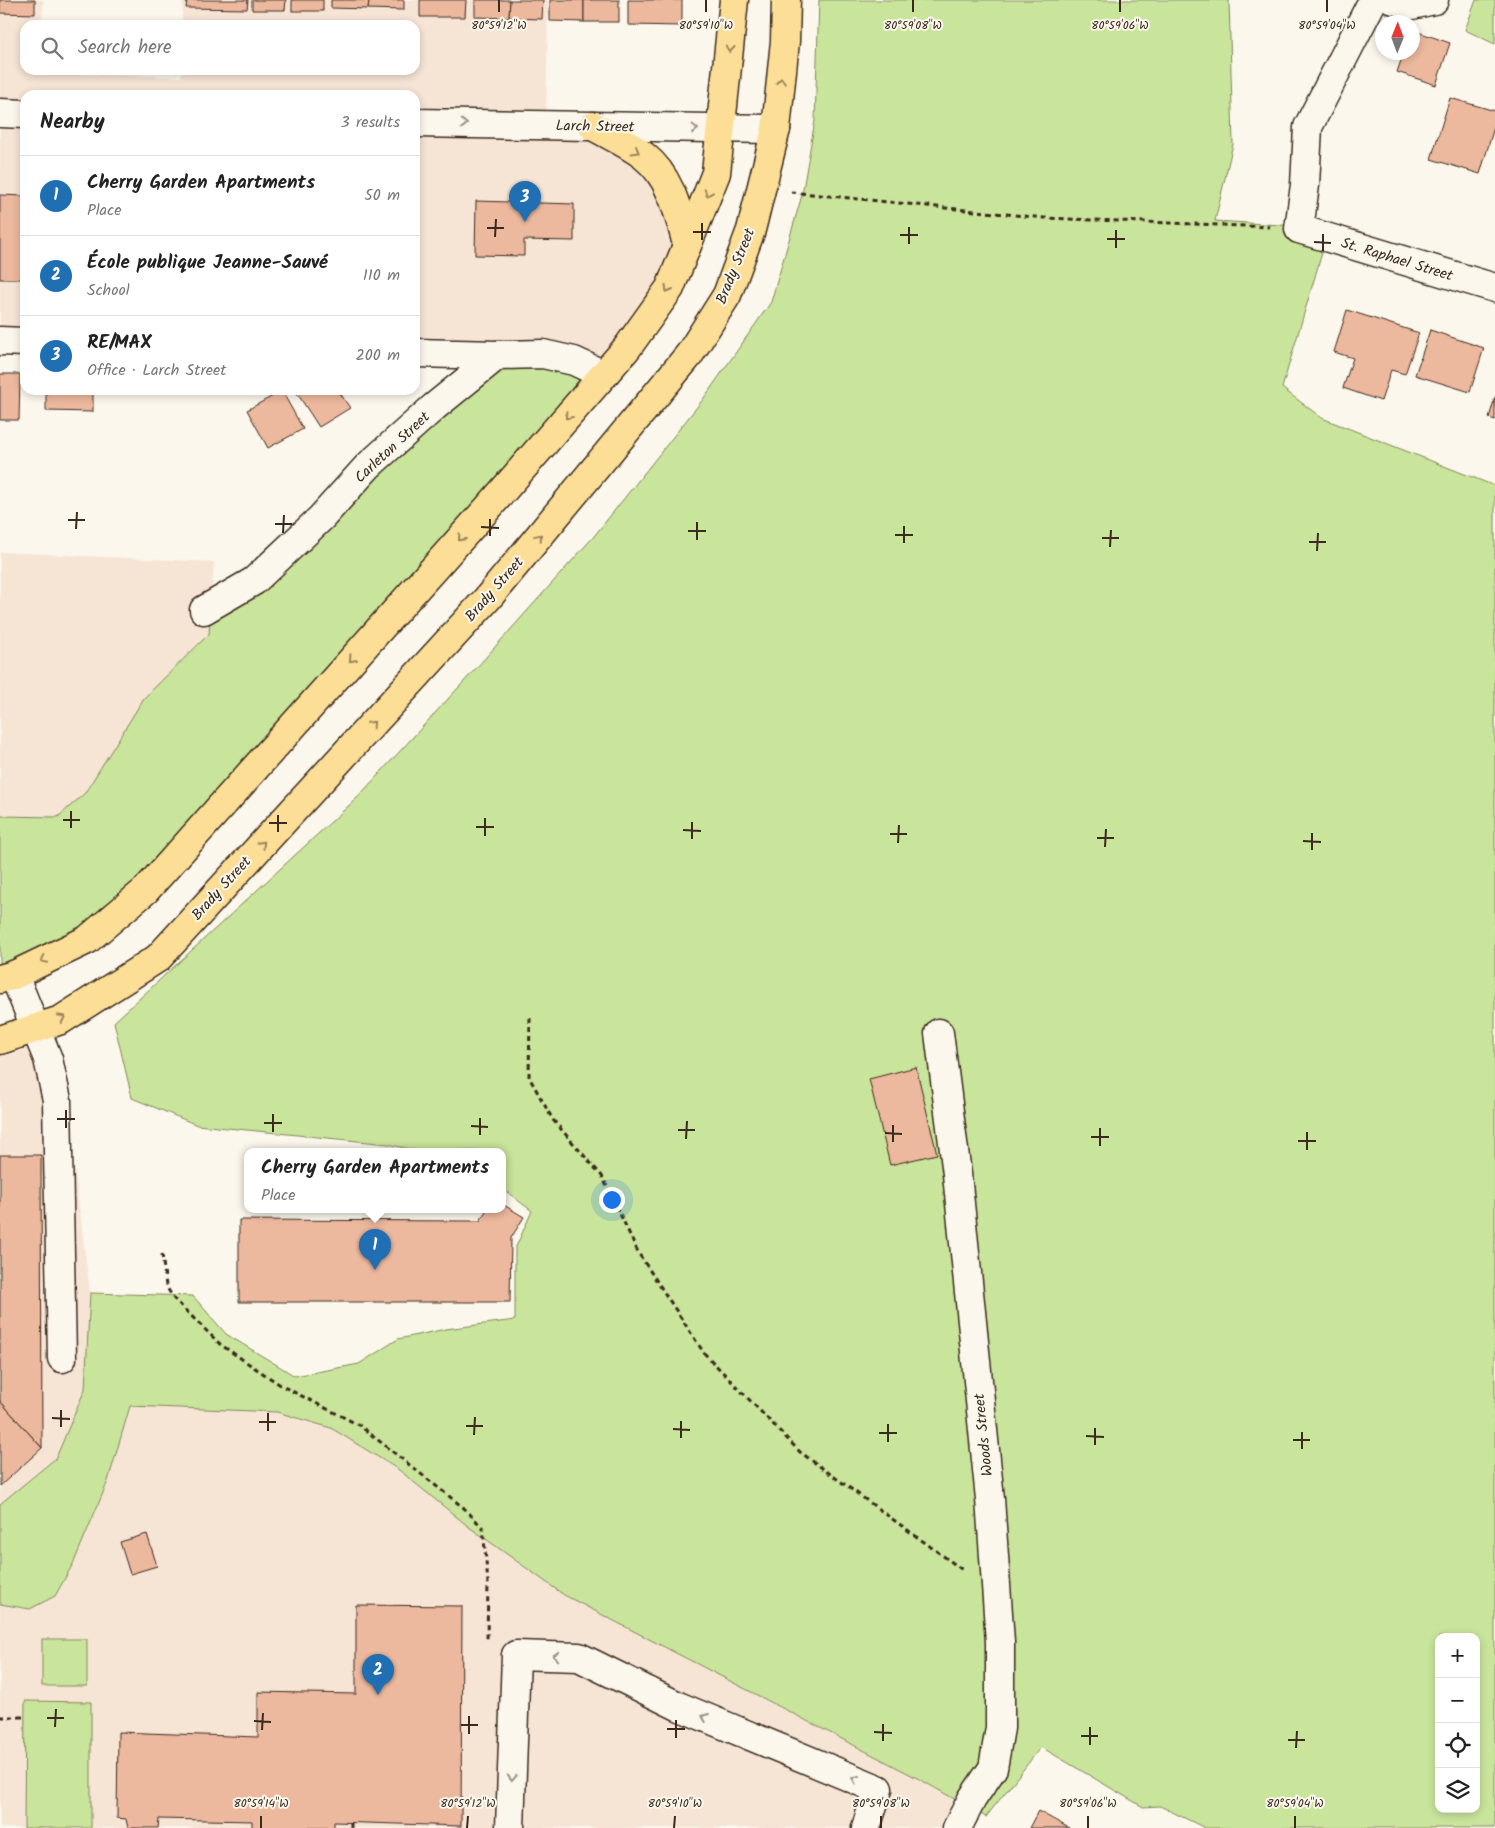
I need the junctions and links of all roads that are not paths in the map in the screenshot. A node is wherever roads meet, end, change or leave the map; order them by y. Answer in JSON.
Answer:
{"nodes":[{"id":1,"x":734,"y":0,"type":"edge"},
{"id":2,"x":786,"y":0,"type":"edge"},
{"id":3,"x":1373,"y":0,"type":"edge"},
{"id":4,"x":1394,"y":0,"type":"edge"},
{"id":5,"x":1434,"y":0,"type":"edge"},
{"id":6,"x":0,"y":113,"type":"edge"},
{"id":7,"x":20,"y":114,"type":"edge"},
{"id":8,"x":420,"y":123,"type":"edge"},
{"id":9,"x":594,"y":126,"type":"junction"},
{"id":10,"x":722,"y":129,"type":"junction"},
{"id":11,"x":776,"y":130,"type":"junction"},
{"id":12,"x":687,"y":244,"type":"junction"},
{"id":13,"x":1495,"y":288,"type":"edge"},
{"id":14,"x":0,"y":341,"type":"edge"},
{"id":15,"x":20,"y":342,"type":"edge"},
{"id":16,"x":420,"y":353,"type":"edge"},
{"id":17,"x":498,"y":355,"type":"junction"},
{"id":18,"x":604,"y":374,"type":"junction"},
{"id":19,"x":204,"y":610,"type":"dead end"},
{"id":20,"x":7,"y":977,"type":"edge"},
{"id":21,"x":36,"y":1028,"type":"junction"},
{"id":22,"x":938,"y":1033,"type":"dead end"},
{"id":23,"x":0,"y":1040,"type":"edge"},
{"id":24,"x":62,"y":1358,"type":"dead end"},
{"id":25,"x":510,"y":1828,"type":"edge"},
{"id":26,"x":866,"y":1828,"type":"edge"},
{"id":27,"x":957,"y":1828,"type":"edge"}],
"edges":[{"from":1,"to":10,"type":"main road","one_way":true},
{"from":11,"to":2,"type":"main road","name":"Brady Street","one_way":true},
{"from":3,"to":13,"type":"street","name":"St. Raphael Street"},
{"from":4,"to":5,"type":"street"},
{"from":6,"to":7,"type":"street"},
{"from":8,"to":9,"type":"street","name":"Larch Street","one_way":true},
{"from":9,"to":10,"type":"street","name":"Larch Street","one_way":true},
{"from":9,"to":12,"type":"main road","one_way":true},
{"from":10,"to":11,"type":"street","name":"Larch Street"},
{"from":10,"to":12,"type":"main road","one_way":true},
{"from":21,"to":11,"type":"main road","name":"Brady Street","one_way":true},
{"from":12,"to":18,"type":"main road","one_way":true},
{"from":14,"to":15,"type":"street"},
{"from":16,"to":17,"type":"street"},
{"from":17,"to":18,"type":"street"},
{"from":17,"to":19,"type":"street","name":"Carleton Street"},
{"from":18,"to":20,"type":"main road","one_way":true},
{"from":20,"to":21,"type":"street"},
{"from":21,"to":23,"type":"main road","name":"Brady Street"},
{"from":21,"to":24,"type":"street"},
{"from":22,"to":27,"type":"street","name":"Woods Street"},
{"from":26,"to":25,"type":"street","one_way":true}]}
